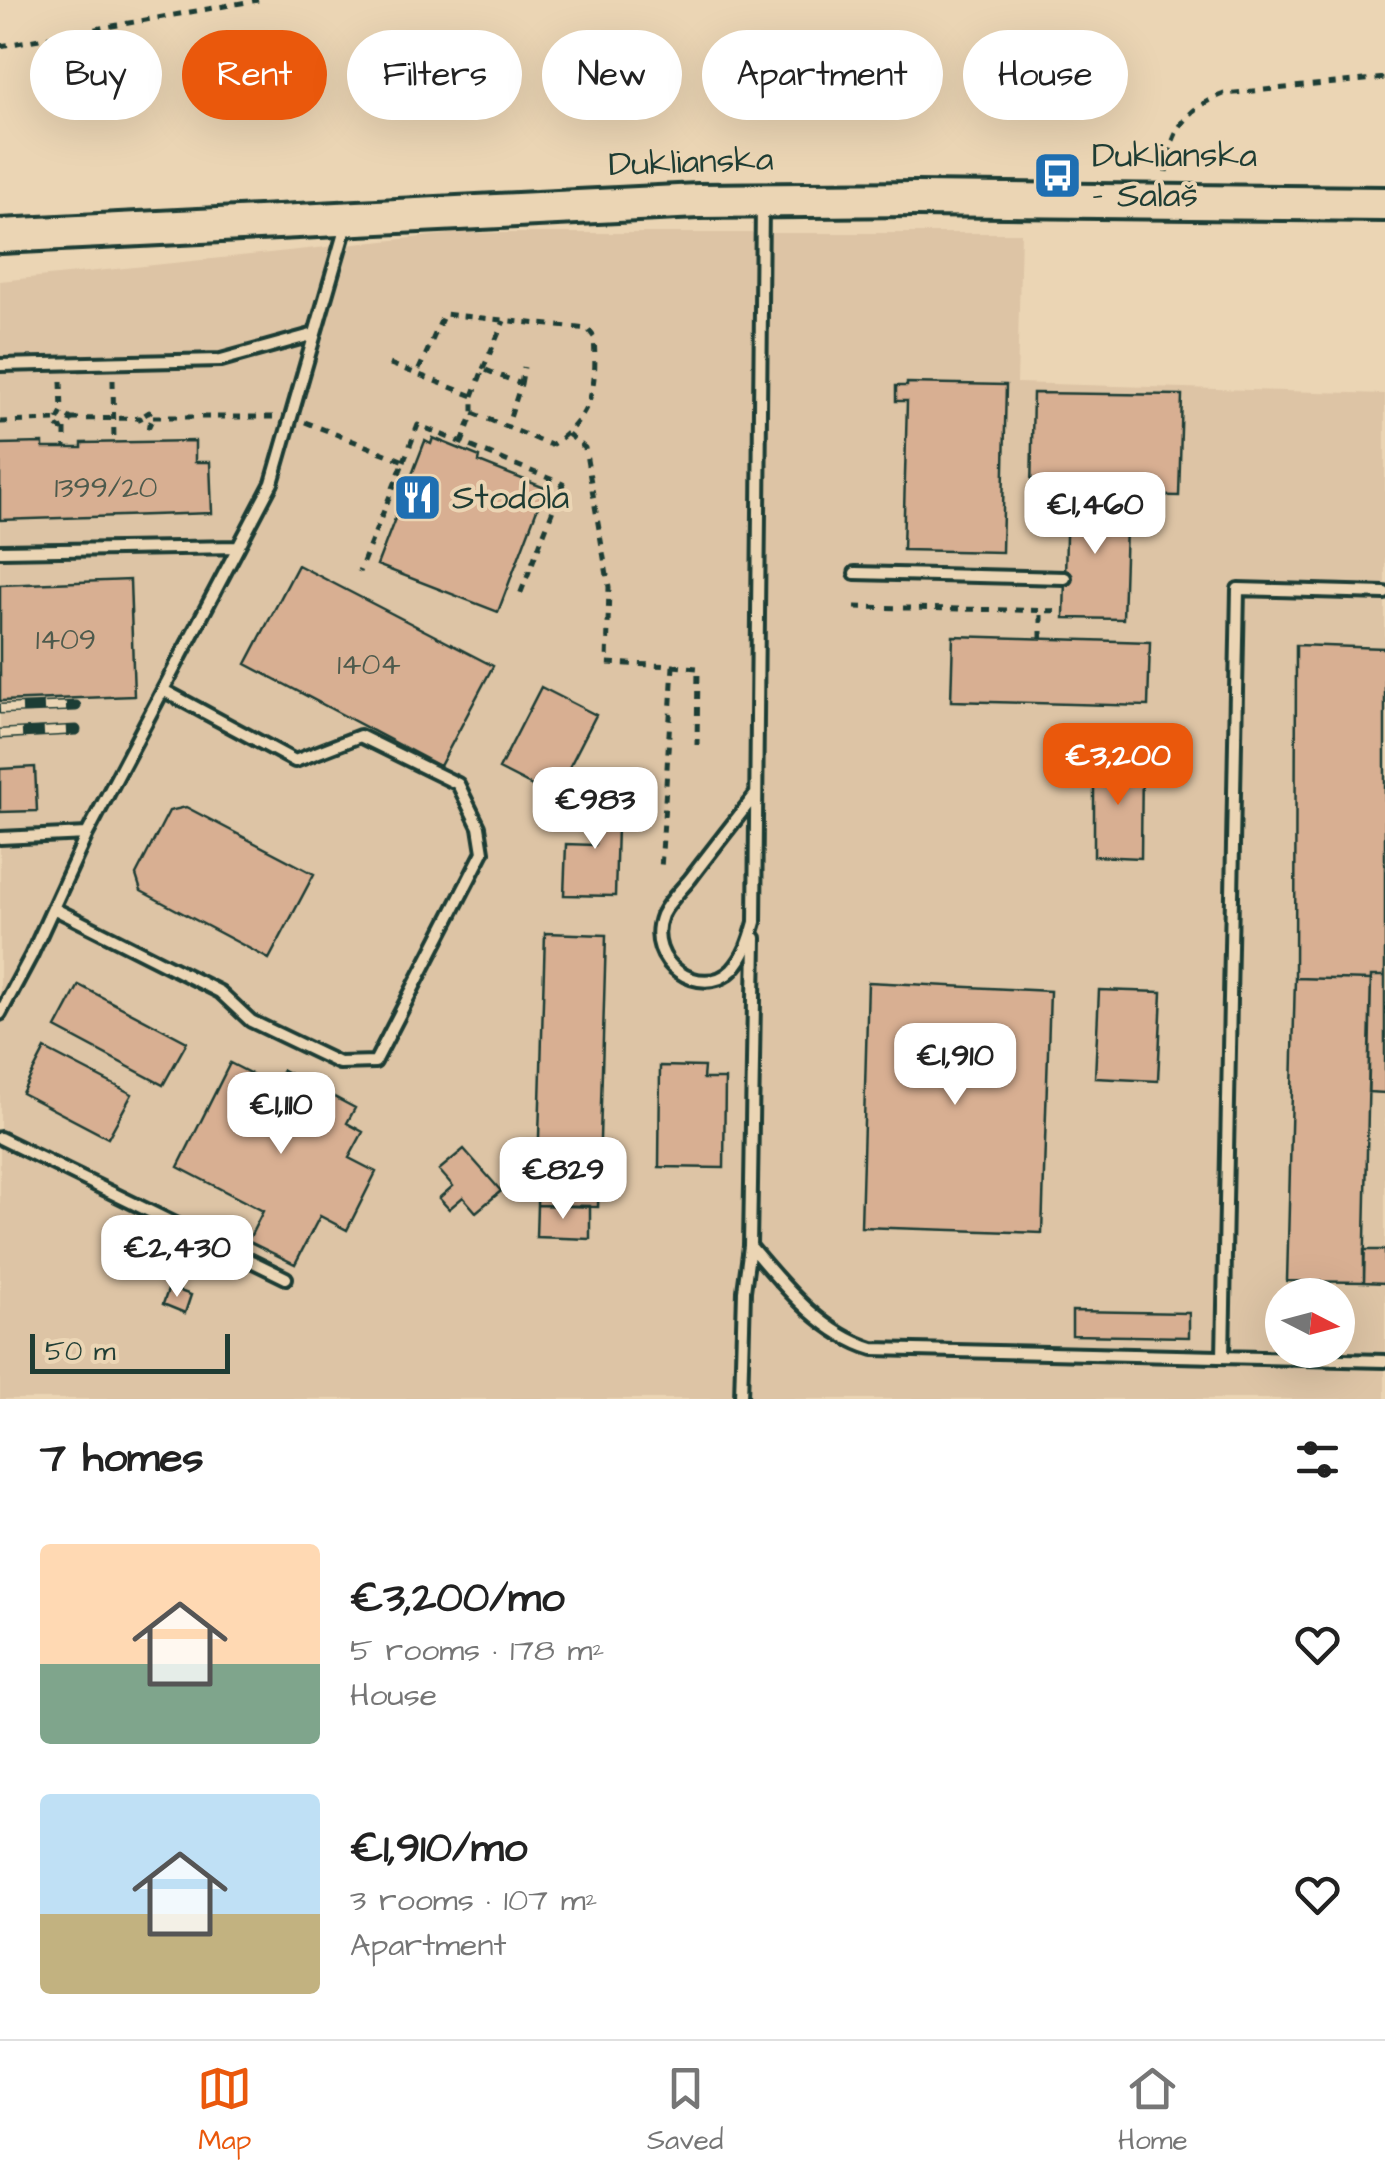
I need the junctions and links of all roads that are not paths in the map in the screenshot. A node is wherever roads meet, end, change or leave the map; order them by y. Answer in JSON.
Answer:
{"nodes":[{"id":1,"x":762,"y":200,"type":"junction"},
{"id":2,"x":1385,"y":204,"type":"edge"},
{"id":3,"x":349,"y":217,"type":"junction"},
{"id":4,"x":0,"y":236,"type":"edge"},
{"id":5,"x":316,"y":334,"type":"junction"},
{"id":6,"x":0,"y":365,"type":"edge"},
{"id":7,"x":238,"y":547,"type":"junction"},
{"id":8,"x":0,"y":551,"type":"edge"},
{"id":9,"x":856,"y":573,"type":"dead end"},
{"id":10,"x":1065,"y":578,"type":"dead end"},
{"id":11,"x":1385,"y":593,"type":"edge"},
{"id":12,"x":163,"y":690,"type":"junction"},
{"id":13,"x":756,"y":794,"type":"junction"},
{"id":14,"x":87,"y":834,"type":"junction"},
{"id":15,"x":0,"y":838,"type":"edge"},
{"id":16,"x":52,"y":908,"type":"junction"},
{"id":17,"x":756,"y":922,"type":"junction"},
{"id":18,"x":0,"y":1014,"type":"edge"},
{"id":19,"x":0,"y":1138,"type":"edge"},
{"id":20,"x":750,"y":1246,"type":"junction"},
{"id":21,"x":286,"y":1278,"type":"dead end"},
{"id":22,"x":1223,"y":1357,"type":"junction"},
{"id":23,"x":1385,"y":1361,"type":"edge"},
{"id":24,"x":741,"y":1399,"type":"edge"}],
"edges":[{"from":1,"to":2,"type":"main road","name":"Duklianska"},
{"from":1,"to":3,"type":"main road","name":"Duklianska"},
{"from":1,"to":13,"type":"lane"},
{"from":3,"to":4,"type":"main road","name":"Duklianska"},
{"from":3,"to":5,"type":"lane"},
{"from":5,"to":6,"type":"lane"},
{"from":5,"to":7,"type":"lane"},
{"from":7,"to":8,"type":"lane"},
{"from":7,"to":12,"type":"lane"},
{"from":9,"to":10,"type":"lane"},
{"from":11,"to":22,"type":"lane"},
{"from":12,"to":14,"type":"lane"},
{"from":12,"to":16,"type":"lane"},
{"from":13,"to":17,"type":"lane"},
{"from":13,"to":17,"type":"lane"},
{"from":14,"to":15,"type":"lane"},
{"from":14,"to":16,"type":"lane"},
{"from":16,"to":18,"type":"lane"},
{"from":17,"to":20,"type":"lane"},
{"from":19,"to":21,"type":"lane"},
{"from":20,"to":22,"type":"lane"},
{"from":20,"to":24,"type":"lane"},
{"from":22,"to":23,"type":"lane"}]}
